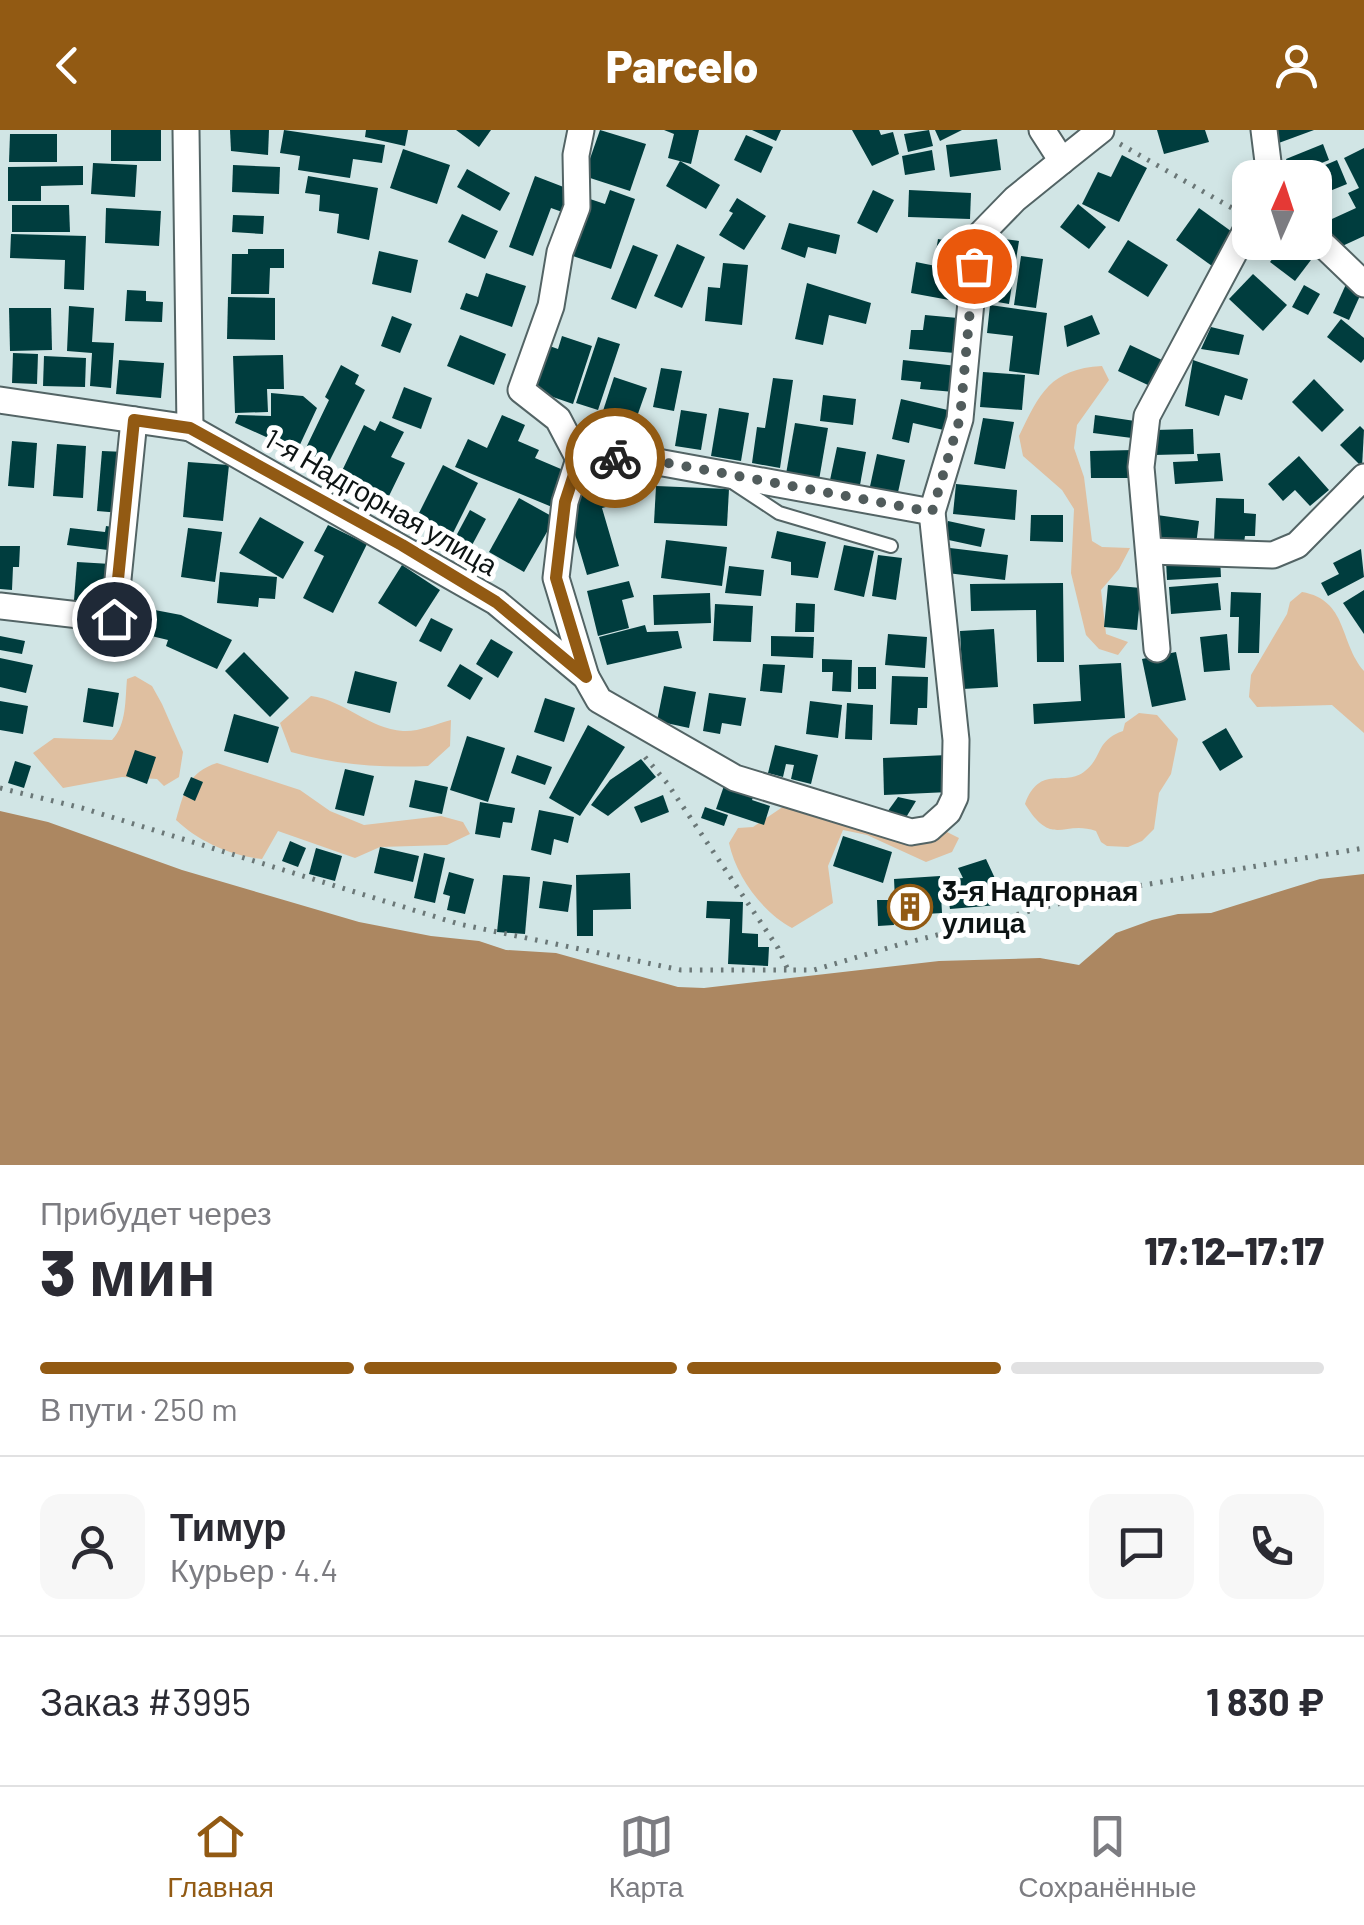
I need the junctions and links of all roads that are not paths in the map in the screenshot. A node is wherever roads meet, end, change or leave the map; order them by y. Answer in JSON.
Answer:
{"nodes":[{"id":1,"x":186,"y":130,"type":"edge"},
{"id":2,"x":581,"y":130,"type":"edge"},
{"id":3,"x":1042,"y":130,"type":"edge"},
{"id":4,"x":1264,"y":130,"type":"edge"},
{"id":5,"x":1100,"y":131,"type":"edge"},
{"id":6,"x":1268,"y":160,"type":"edge"},
{"id":7,"x":1062,"y":162,"type":"junction"},
{"id":8,"x":1232,"y":237,"type":"edge"},
{"id":9,"x":1332,"y":253,"type":"edge"},
{"id":10,"x":1364,"y":284,"type":"edge"},
{"id":11,"x":0,"y":400,"type":"edge"},
{"id":12,"x":134,"y":420,"type":"junction"},
{"id":13,"x":190,"y":428,"type":"junction"},
{"id":14,"x":579,"y":459,"type":"junction"},
{"id":15,"x":719,"y":473,"type":"junction"},
{"id":16,"x":1364,"y":477,"type":"edge"},
{"id":17,"x":932,"y":512,"type":"junction"},
{"id":18,"x":891,"y":546,"type":"dead end"},
{"id":19,"x":1150,"y":551,"type":"junction"},
{"id":20,"x":0,"y":606,"type":"edge"},
{"id":21,"x":1158,"y":649,"type":"dead end"},
{"id":22,"x":586,"y":677,"type":"junction"}],
"edges":[{"from":1,"to":13,"type":"street"},
{"from":2,"to":14,"type":"street"},
{"from":3,"to":7,"type":"street"},
{"from":4,"to":6,"type":"street"},
{"from":5,"to":7,"type":"street"},
{"from":7,"to":17,"type":"street"},
{"from":8,"to":19,"type":"street"},
{"from":9,"to":10,"type":"street"},
{"from":11,"to":12,"type":"street","name":"1-я Надгорная улица"},
{"from":12,"to":13,"type":"street","name":"1-я Надгорная улица"},
{"from":12,"to":20,"type":"street"},
{"from":13,"to":22,"type":"street","name":"1-я Надгорная улица"},
{"from":14,"to":15,"type":"street"},
{"from":14,"to":22,"type":"street"},
{"from":15,"to":17,"type":"street"},
{"from":15,"to":18,"type":"lane"},
{"from":16,"to":19,"type":"street"},
{"from":17,"to":22,"type":"street","name":"1-я Надгорная улица"},
{"from":19,"to":21,"type":"street"}]}
